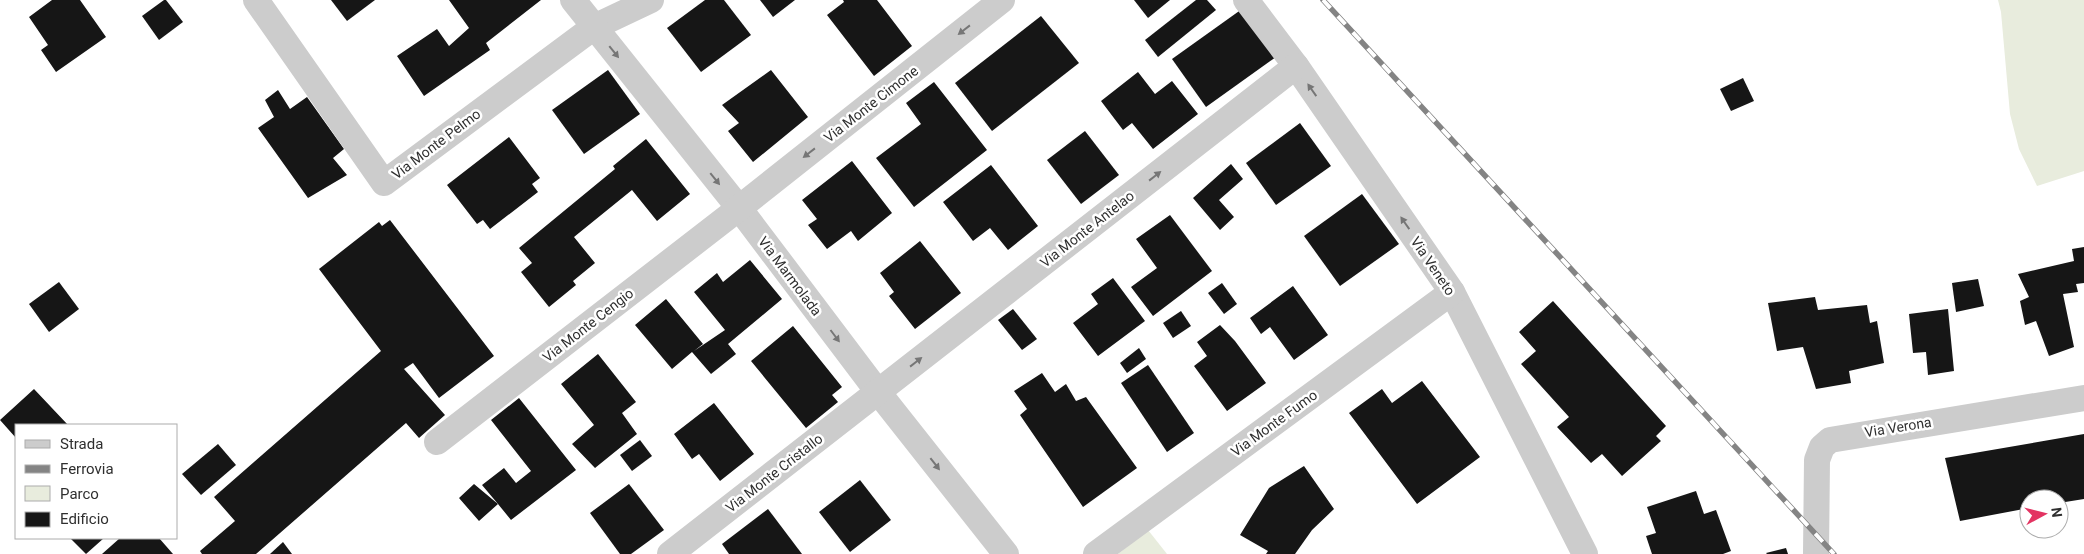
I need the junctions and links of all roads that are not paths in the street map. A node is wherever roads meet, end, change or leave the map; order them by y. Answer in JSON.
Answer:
{"nodes":[{"id":1,"x":256,"y":0,"type":"edge"},
{"id":2,"x":573,"y":0,"type":"edge"},
{"id":3,"x":651,"y":0,"type":"edge"},
{"id":4,"x":1002,"y":0,"type":"edge"},
{"id":5,"x":1246,"y":0,"type":"edge"},
{"id":6,"x":594,"y":26,"type":"junction"},
{"id":7,"x":1296,"y":66,"type":"junction"},
{"id":8,"x":739,"y":208,"type":"junction"},
{"id":9,"x":1452,"y":292,"type":"junction"},
{"id":10,"x":878,"y":392,"type":"junction"},
{"id":11,"x":2084,"y":398,"type":"edge"},
{"id":12,"x":436,"y":442,"type":"dead end"},
{"id":13,"x":670,"y":554,"type":"edge"},
{"id":14,"x":1006,"y":554,"type":"edge"},
{"id":15,"x":1096,"y":554,"type":"edge"},
{"id":16,"x":1585,"y":554,"type":"edge"},
{"id":17,"x":1816,"y":554,"type":"edge"}],
"edges":[{"from":1,"to":6,"type":"street","name":"Via Monte Pelmo"},
{"from":2,"to":6,"type":"street","name":"Via Marmolada"},
{"from":3,"to":6,"type":"street"},
{"from":4,"to":8,"type":"street","name":"Via Monte Cimone","one_way":true},
{"from":5,"to":7,"type":"street","name":"Via Veneto"},
{"from":6,"to":8,"type":"street","name":"Via Marmolada","one_way":true},
{"from":9,"to":7,"type":"street","name":"Via Veneto","one_way":true},
{"from":10,"to":7,"type":"street","name":"Via Monte Antelao","one_way":true},
{"from":8,"to":10,"type":"street","name":"Via Marmolada","one_way":true},
{"from":8,"to":12,"type":"street","name":"Via Monte Cengio"},
{"from":9,"to":15,"type":"street","name":"Via Monte Fumo"},
{"from":9,"to":16,"type":"street","name":"Via Veneto"},
{"from":10,"to":13,"type":"street","name":"Via Monte Cristallo"},
{"from":10,"to":14,"type":"street","name":"Via Marmolada","one_way":true},
{"from":11,"to":17,"type":"street","name":"Via Verona"}]}
